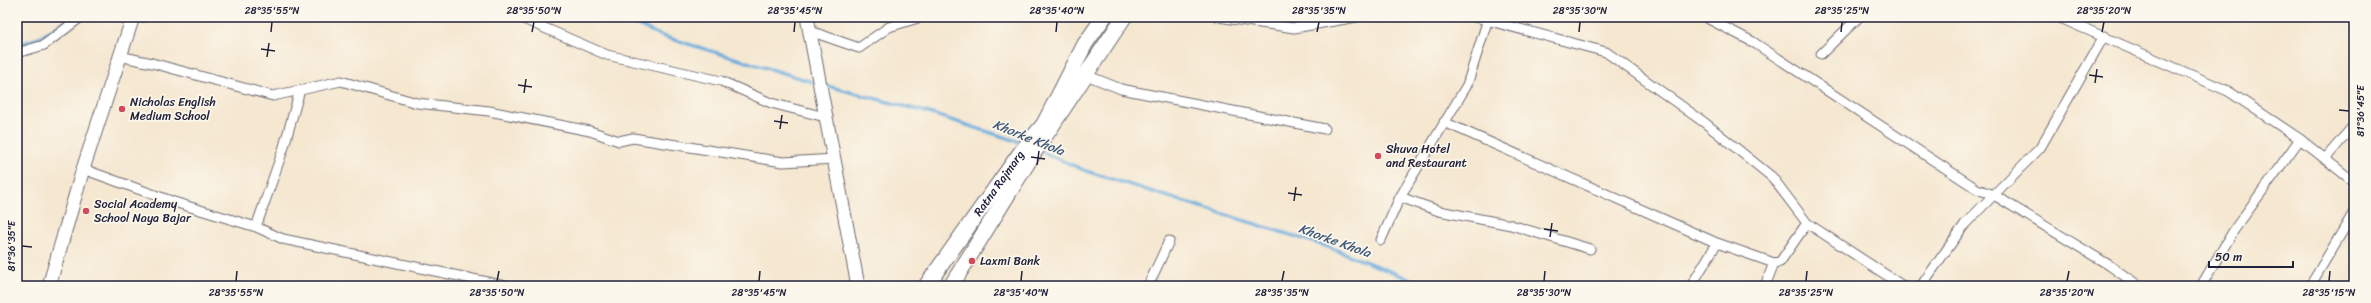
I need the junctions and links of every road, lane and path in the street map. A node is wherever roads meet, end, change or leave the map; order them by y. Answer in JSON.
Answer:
{"nodes":[{"id":1,"x":81,"y":17,"type":"edge"},
{"id":2,"x":134,"y":17,"type":"edge"},
{"id":3,"x":519,"y":17,"type":"edge"},
{"id":4,"x":808,"y":17,"type":"edge"},
{"id":5,"x":921,"y":17,"type":"edge"},
{"id":6,"x":1104,"y":17,"type":"edge"},
{"id":7,"x":1124,"y":17,"type":"edge"},
{"id":8,"x":1218,"y":17,"type":"edge"},
{"id":9,"x":1357,"y":17,"type":"edge"},
{"id":10,"x":1475,"y":17,"type":"edge"},
{"id":11,"x":1705,"y":17,"type":"edge"},
{"id":12,"x":1859,"y":17,"type":"edge"},
{"id":13,"x":2058,"y":17,"type":"edge"},
{"id":14,"x":1488,"y":19,"type":"junction"},
{"id":15,"x":810,"y":31,"type":"junction"},
{"id":16,"x":2104,"y":36,"type":"junction"},
{"id":17,"x":17,"y":54,"type":"edge"},
{"id":18,"x":1821,"y":54,"type":"dead end"},
{"id":19,"x":119,"y":56,"type":"junction"},
{"id":20,"x":1086,"y":75,"type":"junction"},
{"id":21,"x":300,"y":90,"type":"junction"},
{"id":22,"x":825,"y":117,"type":"junction"},
{"id":23,"x":1444,"y":122,"type":"junction"},
{"id":24,"x":1050,"y":123,"type":"junction"},
{"id":25,"x":2354,"y":125,"type":"edge"},
{"id":26,"x":1325,"y":128,"type":"dead end"},
{"id":27,"x":2300,"y":139,"type":"junction"},
{"id":28,"x":1027,"y":153,"type":"junction"},
{"id":29,"x":835,"y":159,"type":"junction"},
{"id":30,"x":2325,"y":159,"type":"junction"},
{"id":31,"x":83,"y":168,"type":"junction"},
{"id":32,"x":2354,"y":182,"type":"edge"},
{"id":33,"x":1994,"y":195,"type":"junction"},
{"id":34,"x":1400,"y":197,"type":"junction"},
{"id":35,"x":2354,"y":212,"type":"edge"},
{"id":36,"x":1807,"y":223,"type":"junction"},
{"id":37,"x":256,"y":227,"type":"junction"},
{"id":38,"x":1381,"y":240,"type":"dead end"},
{"id":39,"x":1169,"y":241,"type":"dead end"},
{"id":40,"x":1717,"y":243,"type":"junction"},
{"id":41,"x":1590,"y":249,"type":"dead end"},
{"id":42,"x":1774,"y":263,"type":"junction"},
{"id":43,"x":49,"y":286,"type":"edge"},
{"id":44,"x":506,"y":286,"type":"edge"},
{"id":45,"x":858,"y":286,"type":"edge"},
{"id":46,"x":926,"y":286,"type":"edge"},
{"id":47,"x":951,"y":286,"type":"edge"},
{"id":48,"x":1148,"y":286,"type":"edge"},
{"id":49,"x":1691,"y":286,"type":"edge"},
{"id":50,"x":1766,"y":286,"type":"edge"},
{"id":51,"x":1903,"y":286,"type":"edge"},
{"id":52,"x":1921,"y":286,"type":"edge"},
{"id":53,"x":2139,"y":286,"type":"edge"},
{"id":54,"x":2201,"y":286,"type":"edge"},
{"id":55,"x":2310,"y":286,"type":"edge"}],
"edges":[{"from":1,"to":17,"type":"street"},
{"from":2,"to":19,"type":"main road"},
{"from":3,"to":22,"type":"street"},
{"from":4,"to":15,"type":"main road"},
{"from":5,"to":15,"type":"street"},
{"from":6,"to":24,"type":"main road","name":"Ratna Rajmarg"},
{"from":7,"to":20,"type":"main road","name":"Ratna Rajmarg"},
{"from":8,"to":9,"type":"street"},
{"from":10,"to":14,"type":"street"},
{"from":11,"to":33,"type":"street"},
{"from":12,"to":18,"type":"street"},
{"from":13,"to":16,"type":"street"},
{"from":14,"to":23,"type":"street"},
{"from":14,"to":36,"type":"street"},
{"from":15,"to":22,"type":"main road"},
{"from":16,"to":27,"type":"street"},
{"from":16,"to":33,"type":"street"},
{"from":19,"to":21,"type":"street"},
{"from":19,"to":31,"type":"main road"},
{"from":20,"to":24,"type":"main road","name":"Ratna Rajmarg"},
{"from":20,"to":26,"type":"street"},
{"from":21,"to":29,"type":"street"},
{"from":21,"to":37,"type":"street"},
{"from":22,"to":29,"type":"main road"},
{"from":23,"to":34,"type":"street"},
{"from":23,"to":40,"type":"street"},
{"from":24,"to":28,"type":"main road","name":"Ratna Rajmarg"},
{"from":25,"to":30,"type":"street"},
{"from":27,"to":30,"type":"street"},
{"from":27,"to":54,"type":"street"},
{"from":28,"to":46,"type":"main road","name":"Ratna Rajmarg"},
{"from":28,"to":47,"type":"main road"},
{"from":29,"to":45,"type":"main road"},
{"from":30,"to":32,"type":"street"},
{"from":31,"to":37,"type":"street"},
{"from":31,"to":43,"type":"main road"},
{"from":33,"to":52,"type":"street"},
{"from":33,"to":53,"type":"street"},
{"from":34,"to":38,"type":"street"},
{"from":34,"to":41,"type":"street"},
{"from":35,"to":55,"type":"street"},
{"from":36,"to":42,"type":"street"},
{"from":36,"to":51,"type":"street"},
{"from":37,"to":44,"type":"street"},
{"from":39,"to":48,"type":"street"},
{"from":40,"to":42,"type":"street"},
{"from":40,"to":49,"type":"street"},
{"from":42,"to":50,"type":"street"}]}
